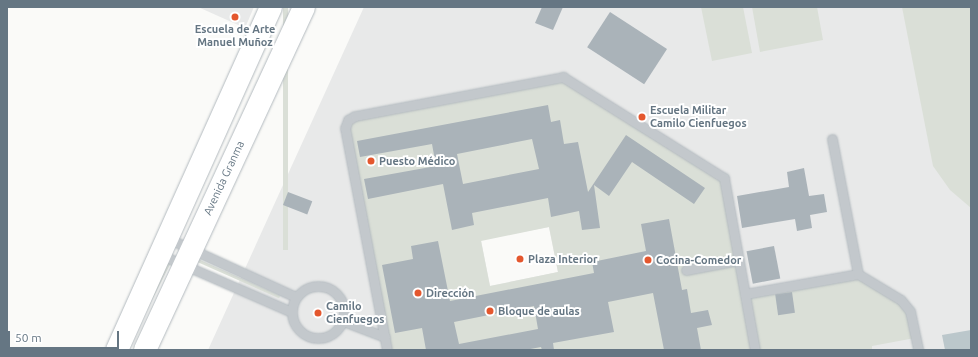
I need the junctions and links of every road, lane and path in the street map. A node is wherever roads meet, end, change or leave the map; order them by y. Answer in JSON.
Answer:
{"nodes":[{"id":1,"x":271,"y":7,"type":"edge"},
{"id":2,"x":304,"y":7,"type":"edge"},
{"id":3,"x":832,"y":139,"type":"dead end"},
{"id":4,"x":162,"y":246,"type":"junction"},
{"id":5,"x":187,"y":256,"type":"junction"},
{"id":6,"x":739,"y":260,"type":"junction"},
{"id":7,"x":686,"y":270,"type":"dead end"},
{"id":8,"x":858,"y":274,"type":"junction"},
{"id":9,"x":745,"y":294,"type":"junction"},
{"id":10,"x":296,"y":298,"type":"junction"},
{"id":11,"x":292,"y":312,"type":"junction"},
{"id":12,"x":343,"y":321,"type":"junction"},
{"id":13,"x":385,"y":337,"type":"junction"},
{"id":14,"x":117,"y":350,"type":"edge"},
{"id":15,"x":145,"y":350,"type":"edge"},
{"id":16,"x":387,"y":350,"type":"edge"},
{"id":17,"x":755,"y":350,"type":"edge"},
{"id":18,"x":918,"y":350,"type":"edge"}],
"edges":[{"from":1,"to":4,"type":"main road"},
{"from":2,"to":5,"type":"main road","name":"Avenida Granma"},
{"from":3,"to":8,"type":"lane"},
{"from":4,"to":5,"type":"lane"},
{"from":4,"to":5,"type":"lane"},
{"from":4,"to":14,"type":"main road"},
{"from":5,"to":10,"type":"lane"},
{"from":5,"to":11,"type":"lane"},
{"from":5,"to":15,"type":"main road","name":"Avenida Granma"},
{"from":6,"to":7,"type":"lane"},
{"from":6,"to":9,"type":"lane"},
{"from":6,"to":13,"type":"lane"},
{"from":8,"to":9,"type":"lane"},
{"from":8,"to":18,"type":"lane"},
{"from":9,"to":17,"type":"lane"},
{"from":10,"to":11,"type":"lane"},
{"from":10,"to":12,"type":"lane"},
{"from":11,"to":12,"type":"lane"},
{"from":12,"to":13,"type":"lane"},
{"from":13,"to":16,"type":"lane"}]}
